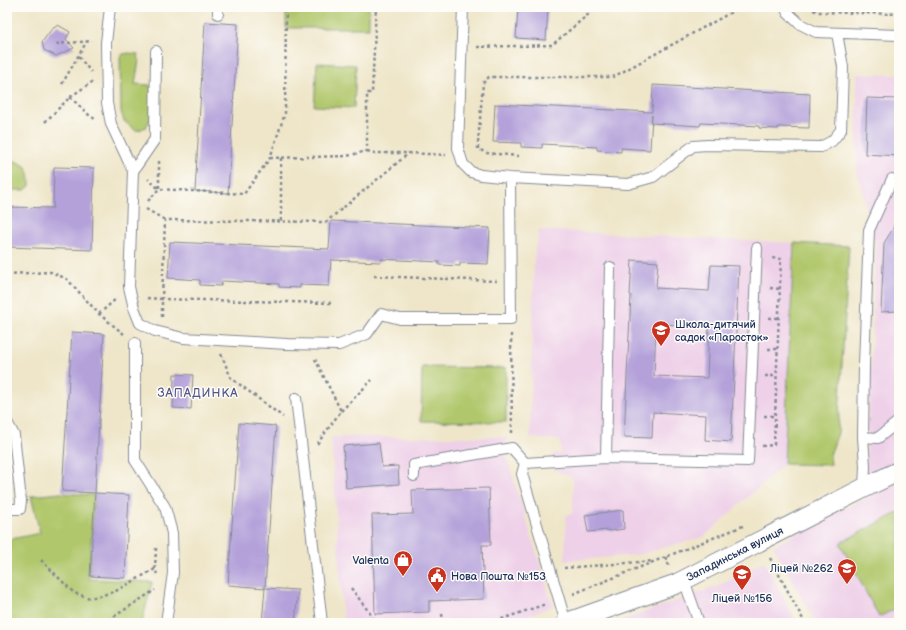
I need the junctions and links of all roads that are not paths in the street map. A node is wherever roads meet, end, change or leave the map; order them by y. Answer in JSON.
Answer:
{"nodes":[{"id":1,"x":110,"y":7,"type":"edge"},
{"id":2,"x":463,"y":7,"type":"edge"},
{"id":3,"x":785,"y":7,"type":"edge"},
{"id":4,"x":837,"y":33,"type":"junction"},
{"id":5,"x":899,"y":35,"type":"edge"},
{"id":6,"x":156,"y":51,"type":"dead end"},
{"id":7,"x":133,"y":171,"type":"junction"},
{"id":8,"x":510,"y":178,"type":"junction"},
{"id":9,"x":892,"y":179,"type":"dead end"},
{"id":10,"x":757,"y":248,"type":"dead end"},
{"id":11,"x":610,"y":267,"type":"dead end"},
{"id":12,"x":134,"y":343,"type":"road end"},
{"id":13,"x":296,"y":398,"type":"dead end"},
{"id":14,"x":899,"y":421,"type":"edge"},
{"id":15,"x":7,"y":422,"type":"edge"},
{"id":16,"x":863,"y":437,"type":"junction"},
{"id":17,"x":606,"y":458,"type":"junction"},
{"id":18,"x":525,"y":463,"type":"junction"},
{"id":19,"x":899,"y":471,"type":"edge"},
{"id":20,"x":414,"y":476,"type":"dead end"},
{"id":21,"x":864,"y":488,"type":"junction"},
{"id":22,"x":7,"y":509,"type":"edge"},
{"id":23,"x":684,"y":580,"type":"junction"},
{"id":24,"x":166,"y":623,"type":"edge"},
{"id":25,"x":322,"y":623,"type":"edge"},
{"id":26,"x":566,"y":623,"type":"edge"},
{"id":27,"x":699,"y":623,"type":"edge"}],
"edges":[{"from":1,"to":7,"type":"lane"},
{"from":2,"to":8,"type":"lane"},
{"from":3,"to":4,"type":"lane"},
{"from":4,"to":5,"type":"lane"},
{"from":4,"to":8,"type":"lane"},
{"from":6,"to":7,"type":"lane"},
{"from":7,"to":8,"type":"lane"},
{"from":9,"to":16,"type":"lane"},
{"from":10,"to":17,"type":"lane"},
{"from":11,"to":17,"type":"lane"},
{"from":12,"to":24,"type":"lane"},
{"from":13,"to":25,"type":"lane"},
{"from":14,"to":16,"type":"lane"},
{"from":15,"to":22,"type":"lane"},
{"from":16,"to":21,"type":"lane"},
{"from":17,"to":18,"type":"lane"},
{"from":18,"to":20,"type":"lane"},
{"from":18,"to":26,"type":"lane"},
{"from":19,"to":21,"type":"street","name":"Западинська вулиця"},
{"from":21,"to":23,"type":"street","name":"Западинська вулиця"},
{"from":23,"to":26,"type":"street","name":"Западинська вулиця"},
{"from":23,"to":27,"type":"lane"}]}
